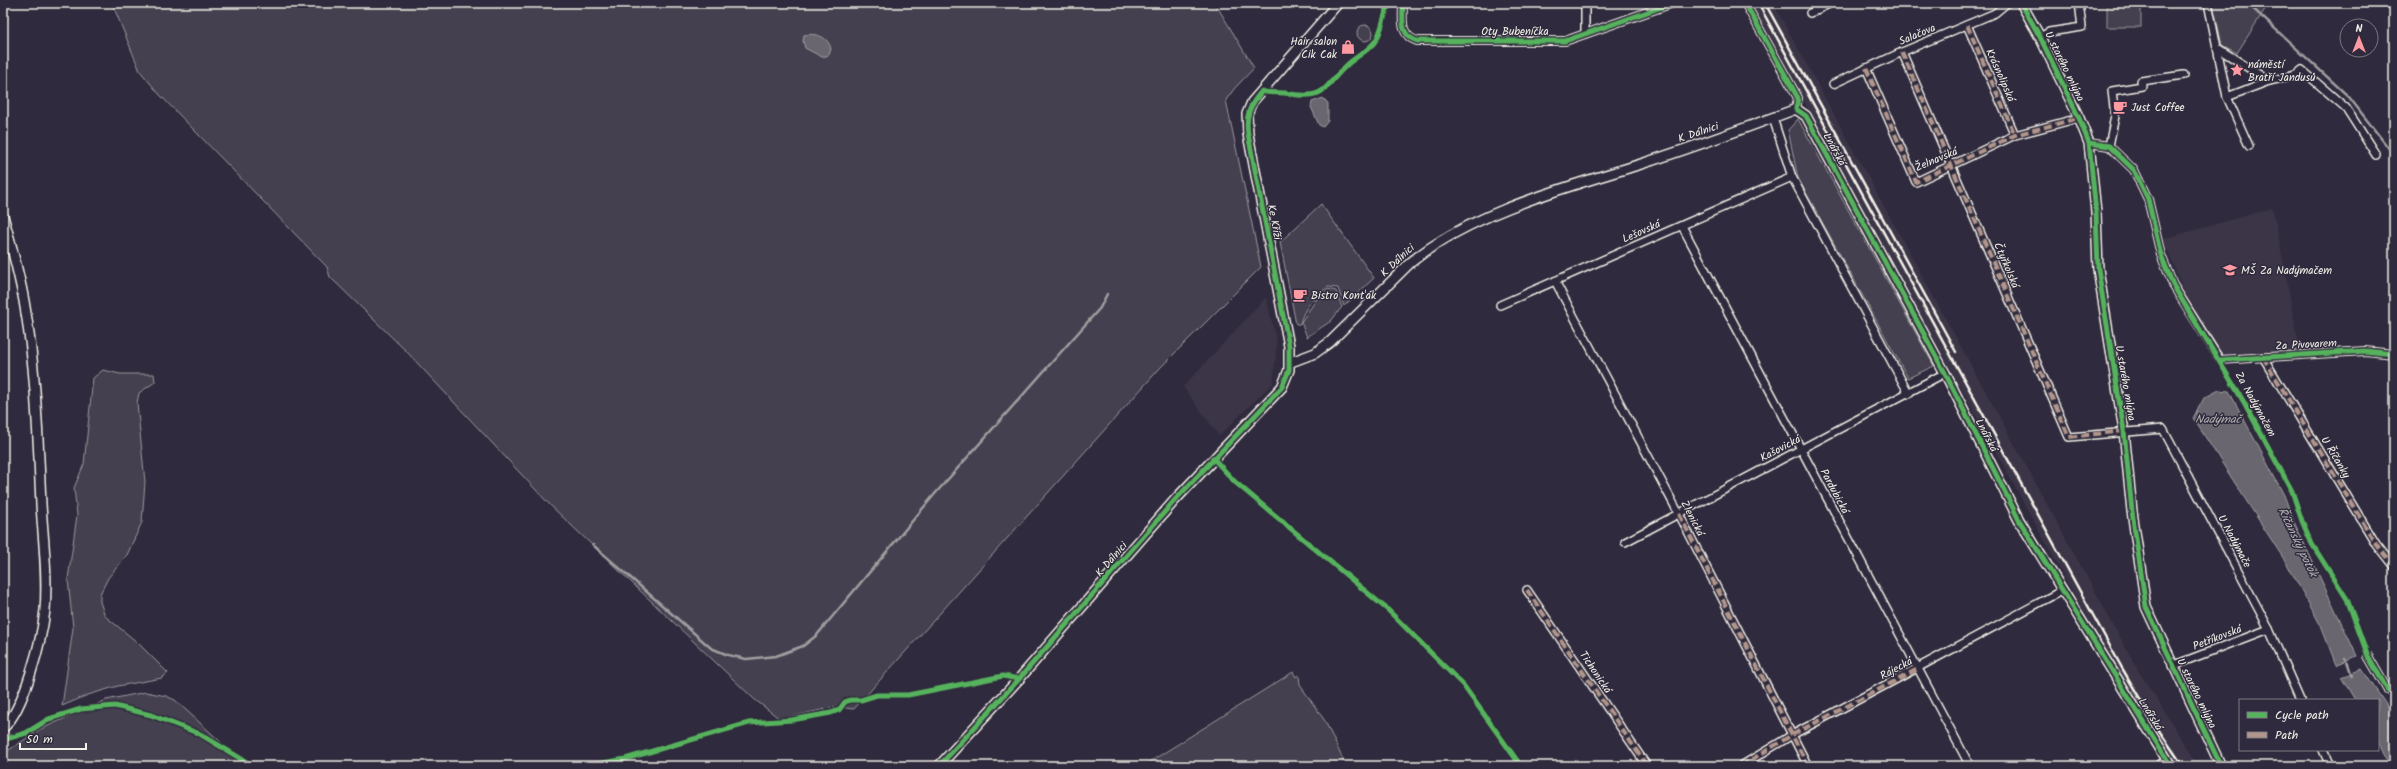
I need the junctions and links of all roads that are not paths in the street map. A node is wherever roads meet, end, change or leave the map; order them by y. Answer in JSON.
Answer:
{"nodes":[{"id":1,"x":1338,"y":3,"type":"edge"},
{"id":2,"x":1403,"y":3,"type":"edge"},
{"id":3,"x":1585,"y":3,"type":"edge"},
{"id":4,"x":1673,"y":3,"type":"edge"},
{"id":5,"x":1745,"y":3,"type":"edge"},
{"id":6,"x":1831,"y":3,"type":"edge"},
{"id":7,"x":2008,"y":3,"type":"edge"},
{"id":8,"x":2021,"y":3,"type":"edge"},
{"id":9,"x":2079,"y":3,"type":"edge"},
{"id":10,"x":2208,"y":3,"type":"edge"},
{"id":11,"x":1652,"y":7,"type":"edge"},
{"id":12,"x":1810,"y":13,"type":"dead end"},
{"id":13,"x":1967,"y":25,"type":"junction"},
{"id":14,"x":1585,"y":34,"type":"junction"},
{"id":15,"x":2040,"y":37,"type":"junction"},
{"id":16,"x":2219,"y":49,"type":"junction"},
{"id":17,"x":1902,"y":52,"type":"junction"},
{"id":18,"x":1866,"y":68,"type":"junction"},
{"id":19,"x":2184,"y":75,"type":"dead end"},
{"id":20,"x":2269,"y":81,"type":"junction"},
{"id":21,"x":1833,"y":84,"type":"dead end"},
{"id":22,"x":2227,"y":97,"type":"junction"},
{"id":23,"x":1796,"y":109,"type":"junction"},
{"id":24,"x":1773,"y":118,"type":"junction"},
{"id":25,"x":2079,"y":118,"type":"junction"},
{"id":26,"x":2016,"y":135,"type":"junction"},
{"id":27,"x":2089,"y":143,"type":"junction"},
{"id":28,"x":2109,"y":146,"type":"junction"},
{"id":29,"x":2249,"y":146,"type":"dead end"},
{"id":30,"x":2376,"y":155,"type":"dead end"},
{"id":31,"x":1951,"y":166,"type":"junction"},
{"id":32,"x":1792,"y":177,"type":"junction"},
{"id":33,"x":3,"y":216,"type":"edge"},
{"id":34,"x":1682,"y":226,"type":"junction"},
{"id":35,"x":1555,"y":281,"type":"junction"},
{"id":36,"x":1500,"y":305,"type":"dead end"},
{"id":37,"x":2394,"y":354,"type":"edge"},
{"id":38,"x":2263,"y":357,"type":"junction"},
{"id":39,"x":1290,"y":362,"type":"junction"},
{"id":40,"x":1945,"y":373,"type":"junction"},
{"id":41,"x":1909,"y":394,"type":"junction"},
{"id":42,"x":2124,"y":430,"type":"junction"},
{"id":43,"x":1801,"y":450,"type":"junction"},
{"id":44,"x":1679,"y":514,"type":"junction"},
{"id":45,"x":1625,"y":542,"type":"dead end"},
{"id":46,"x":2394,"y":567,"type":"edge"},
{"id":47,"x":1527,"y":590,"type":"dead end"},
{"id":48,"x":2063,"y":590,"type":"junction"},
{"id":49,"x":2269,"y":629,"type":"junction"},
{"id":50,"x":2368,"y":656,"type":"dead end"},
{"id":51,"x":2172,"y":666,"type":"junction"},
{"id":52,"x":1918,"y":669,"type":"junction"},
{"id":53,"x":2394,"y":693,"type":"edge"},
{"id":54,"x":2300,"y":699,"type":"edge"},
{"id":55,"x":3,"y":728,"type":"edge"},
{"id":56,"x":1792,"y":735,"type":"junction"},
{"id":57,"x":2322,"y":751,"type":"edge"},
{"id":58,"x":2170,"y":763,"type":"edge"},
{"id":59,"x":939,"y":766,"type":"edge"},
{"id":60,"x":1647,"y":766,"type":"edge"},
{"id":61,"x":1741,"y":766,"type":"edge"},
{"id":62,"x":1808,"y":766,"type":"edge"},
{"id":63,"x":1970,"y":766,"type":"edge"},
{"id":64,"x":2157,"y":766,"type":"edge"},
{"id":65,"x":2220,"y":766,"type":"edge"},
{"id":66,"x":2330,"y":766,"type":"edge"}],
"edges":[{"from":1,"to":39,"type":"street","name":"Ke Kříži"},
{"from":2,"to":14,"type":"street","name":"Oty Bubeníčka"},
{"from":3,"to":14,"type":"street"},
{"from":4,"to":11,"type":"street","name":"Oty Bubeníčka"},
{"from":5,"to":23,"type":"street"},
{"from":6,"to":12,"type":"street"},
{"from":7,"to":13,"type":"street","name":"Salačova"},
{"from":8,"to":15,"type":"street","name":"U starého mlýna"},
{"from":9,"to":15,"type":"street"},
{"from":10,"to":16,"type":"street"},
{"from":11,"to":14,"type":"street","name":"Oty Bubeníčka"},
{"from":13,"to":17,"type":"street","name":"Salačova"},
{"from":13,"to":26,"type":"street","name":"Krásnolipská"},
{"from":15,"to":25,"type":"street","name":"U starého mlýna"},
{"from":16,"to":20,"type":"street"},
{"from":16,"to":22,"type":"street"},
{"from":17,"to":18,"type":"street","name":"Salačova"},
{"from":17,"to":31,"type":"street","name":"Čtyřkolská"},
{"from":18,"to":21,"type":"street","name":"Salačova"},
{"from":18,"to":31,"type":"street","name":"Želnavská"},
{"from":19,"to":28,"type":"street"},
{"from":20,"to":22,"type":"street"},
{"from":20,"to":30,"type":"street"},
{"from":22,"to":29,"type":"street"},
{"from":23,"to":24,"type":"street","name":"K Dálnici"},
{"from":23,"to":40,"type":"street","name":"Lnářská"},
{"from":24,"to":32,"type":"street"},
{"from":24,"to":39,"type":"street","name":"K Dálnici"},
{"from":25,"to":26,"type":"street","name":"Želnavská"},
{"from":25,"to":27,"type":"street","name":"U starého mlýna"},
{"from":26,"to":31,"type":"street","name":"Želnavská"},
{"from":27,"to":28,"type":"street"},
{"from":27,"to":42,"type":"street","name":"U starého mlýna"},
{"from":28,"to":38,"type":"street","name":"Za Pivovarem"},
{"from":31,"to":42,"type":"street","name":"Čtyřkolská"},
{"from":32,"to":34,"type":"street","name":"Lešovská"},
{"from":32,"to":41,"type":"street"},
{"from":33,"to":55,"type":"street"},
{"from":34,"to":35,"type":"street","name":"Lešovská"},
{"from":34,"to":43,"type":"street","name":"Pardubická"},
{"from":35,"to":36,"type":"street","name":"Lešovská"},
{"from":35,"to":44,"type":"street","name":"Zlenická"},
{"from":37,"to":38,"type":"street","name":"Za Pivovarem"},
{"from":38,"to":46,"type":"street","name":"U Říčanky"},
{"from":39,"to":59,"type":"street","name":"K Dálnici"},
{"from":40,"to":41,"type":"street","name":"Kašovická"},
{"from":40,"to":48,"type":"street","name":"Lnářská"},
{"from":41,"to":43,"type":"street","name":"Kašovická"},
{"from":42,"to":49,"type":"street","name":"U Nadýmače"},
{"from":42,"to":51,"type":"street","name":"U starého mlýna"},
{"from":43,"to":44,"type":"street","name":"Kašovická"},
{"from":43,"to":52,"type":"street","name":"Pardubická"},
{"from":44,"to":45,"type":"street","name":"Kašovická"},
{"from":44,"to":56,"type":"street","name":"Zlenická"},
{"from":47,"to":60,"type":"street","name":"Tichonická"},
{"from":48,"to":52,"type":"street","name":"Rájecká"},
{"from":48,"to":58,"type":"street","name":"Lnářská"},
{"from":49,"to":51,"type":"street","name":"Petříkovská"},
{"from":49,"to":54,"type":"street","name":"U Nadýmače"},
{"from":50,"to":53,"type":"street"},
{"from":51,"to":65,"type":"street","name":"U starého mlýna"},
{"from":52,"to":56,"type":"street","name":"Rájecká"},
{"from":52,"to":63,"type":"street","name":"Pardubická"},
{"from":56,"to":61,"type":"street","name":"Rájecká"},
{"from":56,"to":62,"type":"street","name":"Zlenická"},
{"from":57,"to":66,"type":"street"},
{"from":58,"to":64,"type":"street"}]}
